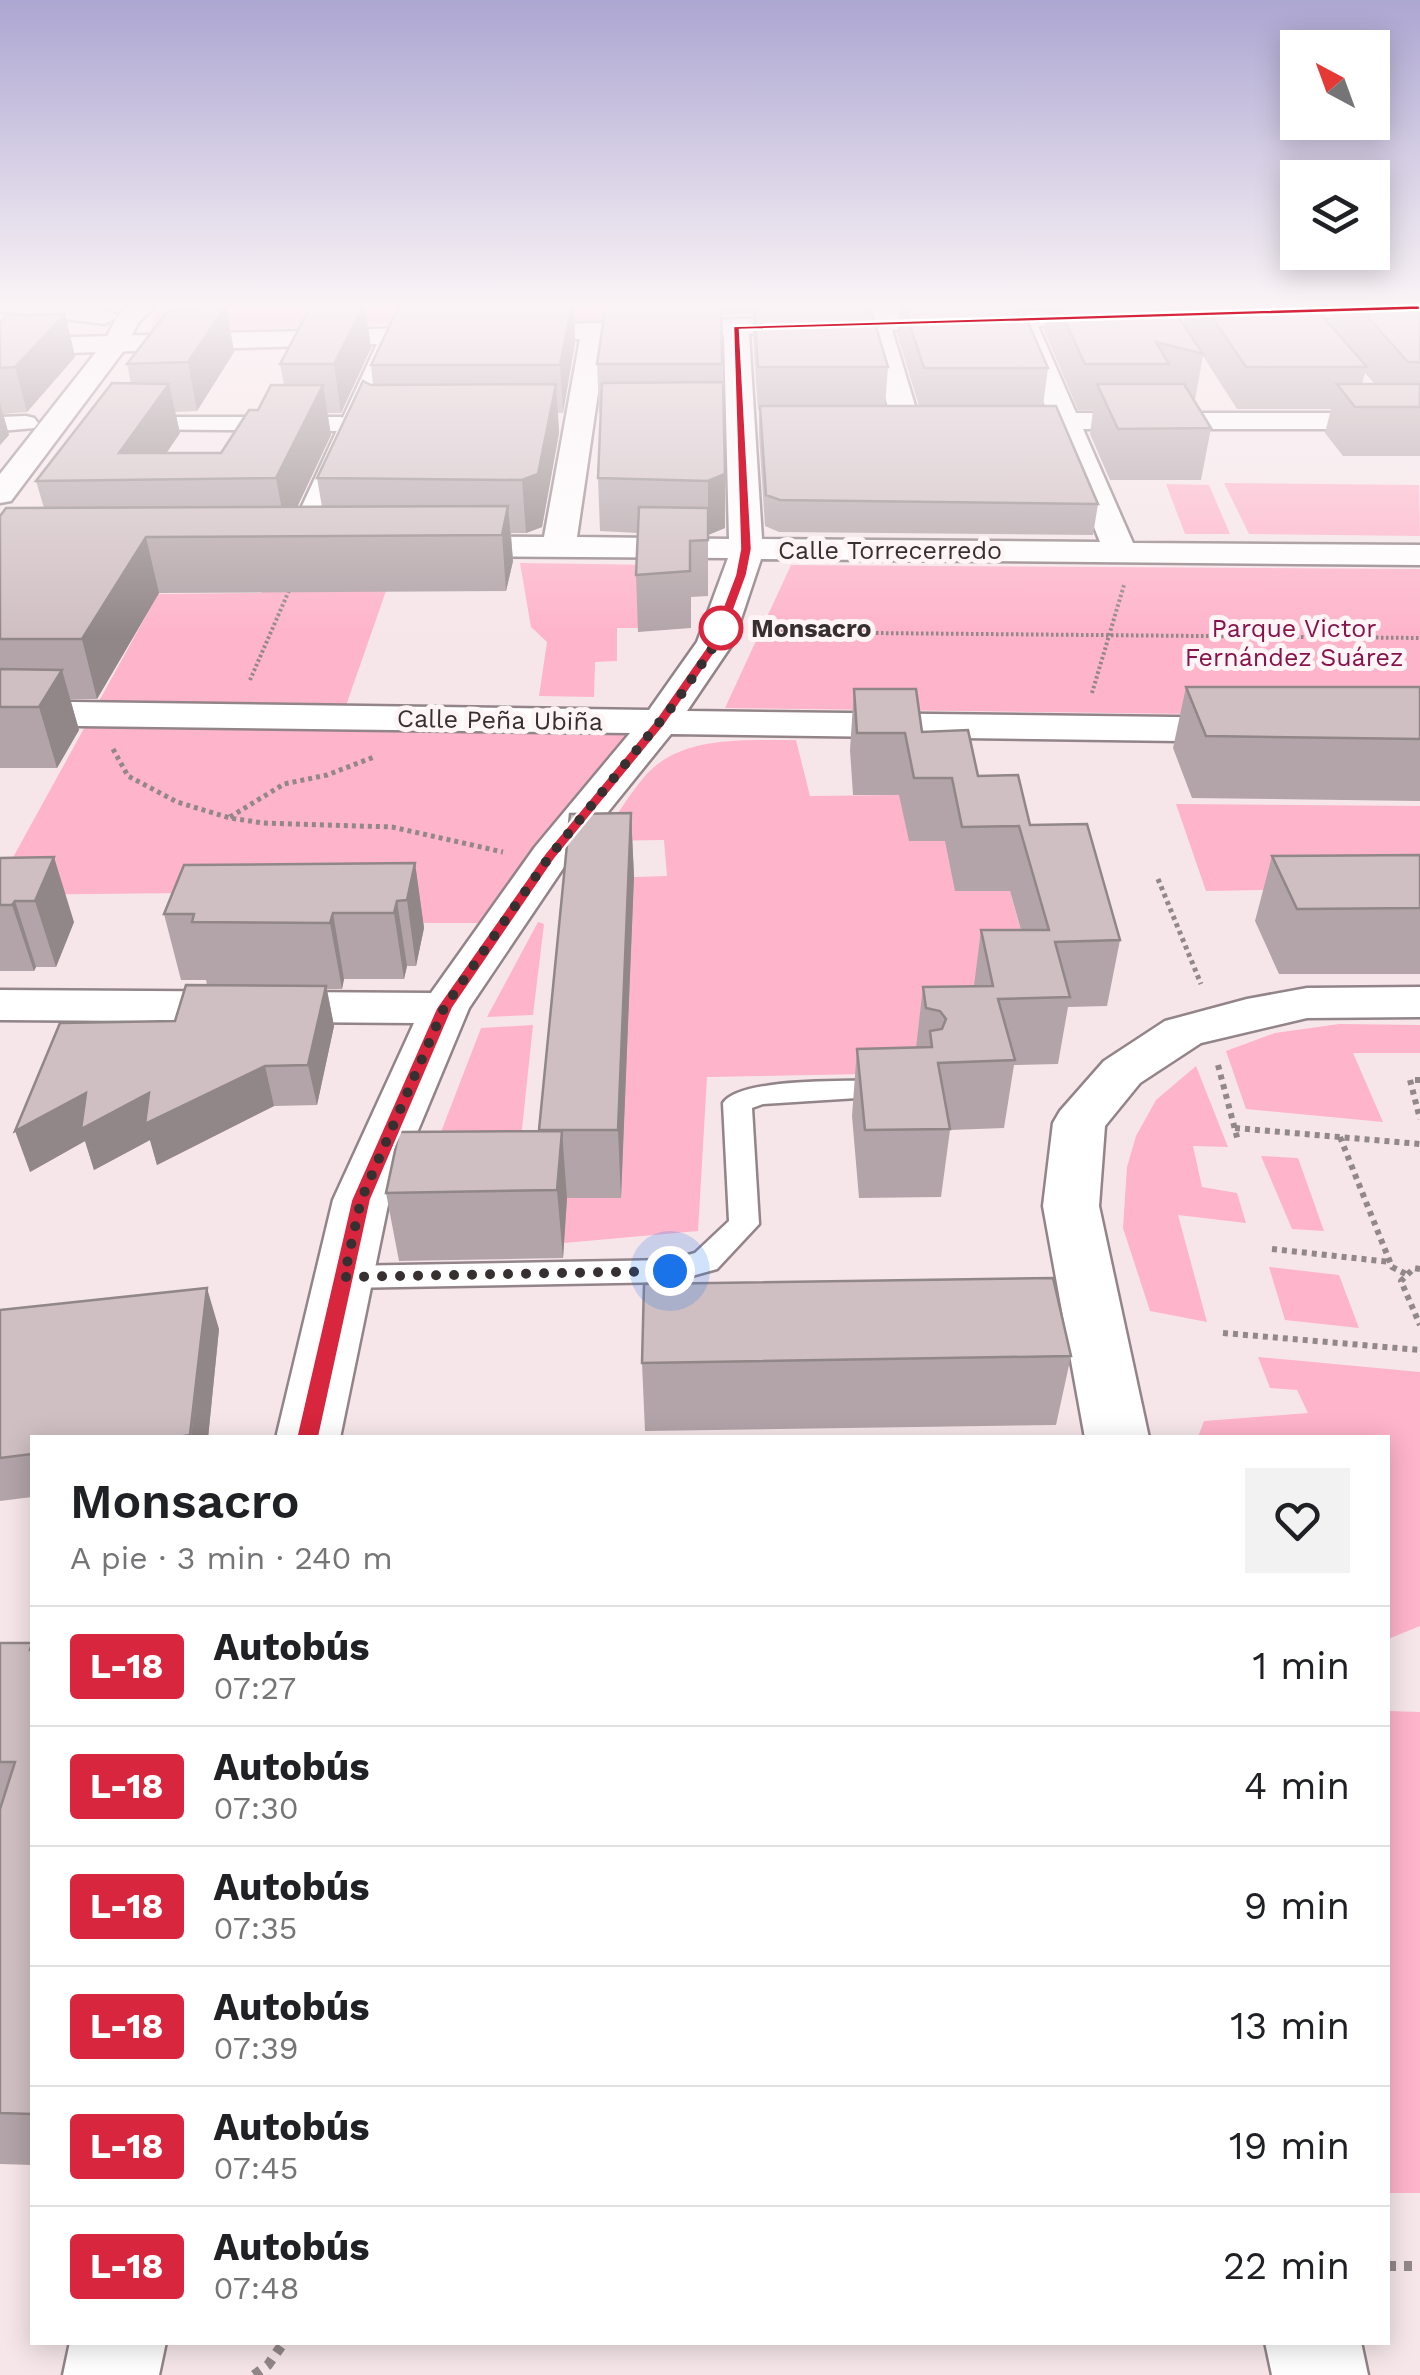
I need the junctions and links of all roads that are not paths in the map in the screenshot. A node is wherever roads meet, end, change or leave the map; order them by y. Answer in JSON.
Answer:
{"nodes":[{"id":1,"x":60,"y":415,"type":"edge"},
{"id":2,"x":358,"y":415,"type":"edge"},
{"id":3,"x":583,"y":415,"type":"edge"},
{"id":4,"x":741,"y":415,"type":"edge"},
{"id":5,"x":913,"y":415,"type":"edge"},
{"id":6,"x":1063,"y":415,"type":"edge"},
{"id":7,"x":1222,"y":415,"type":"edge"},
{"id":8,"x":1325,"y":415,"type":"edge"},
{"id":9,"x":1394,"y":415,"type":"edge"},
{"id":10,"x":1066,"y":421,"type":"junction"},
{"id":11,"x":1420,"y":421,"type":"edge"},
{"id":12,"x":870,"y":422,"type":"edge"},
{"id":13,"x":966,"y":422,"type":"edge"},
{"id":14,"x":1227,"y":422,"type":"junction"},
{"id":15,"x":0,"y":424,"type":"edge"},
{"id":16,"x":26,"y":424,"type":"dead end"},
{"id":17,"x":98,"y":424,"type":"edge"},
{"id":18,"x":341,"y":424,"type":"edge"},
{"id":19,"x":0,"y":494,"type":"edge"},
{"id":20,"x":266,"y":545,"type":"edge"},
{"id":21,"x":300,"y":545,"type":"junction"},
{"id":22,"x":334,"y":545,"type":"edge"},
{"id":23,"x":409,"y":546,"type":"edge"},
{"id":24,"x":559,"y":547,"type":"junction"},
{"id":25,"x":746,"y":549,"type":"junction"},
{"id":26,"x":1420,"y":555,"type":"edge"},
{"id":27,"x":1122,"y":568,"type":"junction"},
{"id":28,"x":0,"y":713,"type":"edge"},
{"id":29,"x":660,"y":722,"type":"junction"},
{"id":30,"x":1284,"y":730,"type":"edge"},
{"id":31,"x":1420,"y":1002,"type":"edge"},
{"id":32,"x":0,"y":1005,"type":"edge"},
{"id":33,"x":444,"y":1008,"type":"junction"},
{"id":34,"x":921,"y":1088,"type":"edge"},
{"id":35,"x":344,"y":1277,"type":"junction"},
{"id":36,"x":309,"y":1435,"type":"edge"},
{"id":37,"x":1116,"y":1435,"type":"edge"},
{"id":38,"x":117,"y":2345,"type":"edge"},
{"id":39,"x":1314,"y":2345,"type":"edge"},
{"id":40,"x":112,"y":2375,"type":"edge"},
{"id":41,"x":1320,"y":2375,"type":"edge"}],
"edges":[{"from":1,"to":19,"type":"street"},
{"from":2,"to":21,"type":"street"},
{"from":3,"to":24,"type":"street"},
{"from":4,"to":25,"type":"street"},
{"from":5,"to":12,"type":"street"},
{"from":6,"to":10,"type":"street"},
{"from":7,"to":14,"type":"street"},
{"from":8,"to":14,"type":"street"},
{"from":9,"to":11,"type":"street"},
{"from":10,"to":13,"type":"street"},
{"from":10,"to":14,"type":"street"},
{"from":10,"to":27,"type":"street"},
{"from":15,"to":16,"type":"street"},
{"from":17,"to":18,"type":"street"},
{"from":20,"to":21,"type":"street"},
{"from":21,"to":22,"type":"street"},
{"from":23,"to":24,"type":"street","name":"Calle Torrecerredo"},
{"from":24,"to":25,"type":"street","name":"Calle Torrecerredo"},
{"from":25,"to":27,"type":"street","name":"Calle Torrecerredo"},
{"from":25,"to":29,"type":"street"},
{"from":26,"to":27,"type":"street","name":"Calle Torrecerredo"},
{"from":28,"to":29,"type":"street","name":"Calle Peña Ubiña"},
{"from":29,"to":30,"type":"street","name":"Calle Peña Ubiña"},
{"from":29,"to":33,"type":"street"},
{"from":31,"to":37,"type":"street"},
{"from":32,"to":33,"type":"street"},
{"from":33,"to":35,"type":"street"},
{"from":34,"to":35,"type":"lane"},
{"from":35,"to":36,"type":"street"},
{"from":38,"to":40,"type":"street"},
{"from":39,"to":41,"type":"street"}]}
